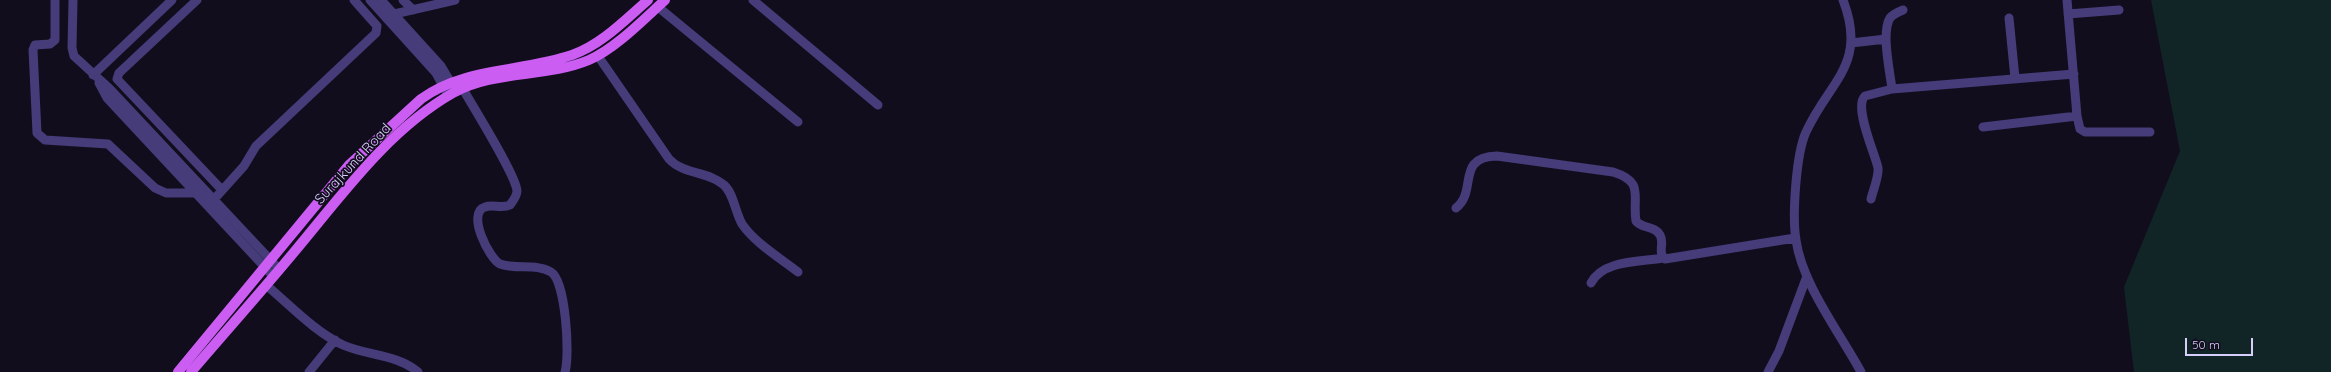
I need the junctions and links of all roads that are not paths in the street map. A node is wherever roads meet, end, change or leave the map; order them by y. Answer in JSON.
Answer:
{"nodes":[{"id":1,"x":55,"y":0,"type":"edge"},
{"id":2,"x":73,"y":0,"type":"edge"},
{"id":3,"x":172,"y":0,"type":"edge"},
{"id":4,"x":197,"y":0,"type":"edge"},
{"id":5,"x":354,"y":0,"type":"edge"},
{"id":6,"x":370,"y":0,"type":"edge"},
{"id":7,"x":381,"y":0,"type":"edge"},
{"id":8,"x":403,"y":0,"type":"edge"},
{"id":9,"x":455,"y":0,"type":"edge"},
{"id":10,"x":648,"y":0,"type":"edge"},
{"id":11,"x":753,"y":0,"type":"edge"},
{"id":12,"x":1843,"y":0,"type":"edge"},
{"id":13,"x":2067,"y":0,"type":"edge"},
{"id":14,"x":661,"y":3,"type":"edge"},
{"id":15,"x":413,"y":10,"type":"junction"},
{"id":16,"x":1903,"y":10,"type":"dead end"},
{"id":17,"x":2119,"y":10,"type":"dead end"},
{"id":18,"x":2068,"y":14,"type":"junction"},
{"id":19,"x":390,"y":16,"type":"junction"},
{"id":20,"x":2009,"y":18,"type":"dead end"},
{"id":21,"x":1886,"y":39,"type":"junction"},
{"id":22,"x":1851,"y":43,"type":"junction"},
{"id":23,"x":598,"y":56,"type":"junction"},
{"id":24,"x":2074,"y":74,"type":"junction"},
{"id":25,"x":95,"y":78,"type":"junction"},
{"id":26,"x":2014,"y":78,"type":"junction"},
{"id":27,"x":446,"y":83,"type":"junction"},
{"id":28,"x":1892,"y":89,"type":"junction"},
{"id":29,"x":456,"y":92,"type":"junction"},
{"id":30,"x":878,"y":105,"type":"dead end"},
{"id":31,"x":2077,"y":116,"type":"junction"},
{"id":32,"x":798,"y":122,"type":"dead end"},
{"id":33,"x":1983,"y":127,"type":"dead end"},
{"id":34,"x":2150,"y":132,"type":"dead end"},
{"id":35,"x":222,"y":190,"type":"junction"},
{"id":36,"x":196,"y":193,"type":"junction"},
{"id":37,"x":1871,"y":199,"type":"dead end"},
{"id":38,"x":211,"y":203,"type":"junction"},
{"id":39,"x":1456,"y":208,"type":"dead end"},
{"id":40,"x":1795,"y":238,"type":"junction"},
{"id":41,"x":1663,"y":258,"type":"junction"},
{"id":42,"x":268,"y":264,"type":"junction"},
{"id":43,"x":798,"y":272,"type":"dead end"},
{"id":44,"x":276,"y":273,"type":"junction"},
{"id":45,"x":1806,"y":276,"type":"junction"},
{"id":46,"x":1590,"y":283,"type":"dead end"},
{"id":47,"x":266,"y":285,"type":"junction"},
{"id":48,"x":334,"y":340,"type":"junction"},
{"id":49,"x":178,"y":372,"type":"edge"},
{"id":50,"x":192,"y":372,"type":"edge"},
{"id":51,"x":308,"y":372,"type":"edge"},
{"id":52,"x":418,"y":372,"type":"edge"},
{"id":53,"x":565,"y":372,"type":"edge"},
{"id":54,"x":1768,"y":372,"type":"edge"},
{"id":55,"x":1861,"y":372,"type":"edge"}],
"edges":[{"from":1,"to":36,"type":"street"},
{"from":2,"to":25,"type":"street"},
{"from":3,"to":25,"type":"street"},
{"from":4,"to":35,"type":"street"},
{"from":5,"to":35,"type":"street"},
{"from":6,"to":19,"type":"street"},
{"from":7,"to":19,"type":"street"},
{"from":8,"to":15,"type":"street"},
{"from":9,"to":15,"type":"street"},
{"from":10,"to":27,"type":"main road","name":"Surajkund Road"},
{"from":11,"to":30,"type":"street"},
{"from":12,"to":22,"type":"street"},
{"from":13,"to":18,"type":"street"},
{"from":14,"to":23,"type":"main road","name":"Surajkund Road"},
{"from":14,"to":32,"type":"street"},
{"from":15,"to":19,"type":"street"},
{"from":16,"to":21,"type":"street"},
{"from":17,"to":18,"type":"street"},
{"from":18,"to":24,"type":"street"},
{"from":19,"to":27,"type":"street"},
{"from":20,"to":26,"type":"street"},
{"from":21,"to":22,"type":"street"},
{"from":21,"to":28,"type":"street"},
{"from":22,"to":40,"type":"street"},
{"from":23,"to":29,"type":"main road","name":"Surajkund Road"},
{"from":23,"to":43,"type":"street"},
{"from":24,"to":26,"type":"street"},
{"from":24,"to":31,"type":"street"},
{"from":25,"to":36,"type":"street"},
{"from":25,"to":38,"type":"street"},
{"from":26,"to":28,"type":"street"},
{"from":27,"to":29,"type":"street"},
{"from":27,"to":42,"type":"main road","name":"Surajkund Road"},
{"from":28,"to":37,"type":"street"},
{"from":29,"to":44,"type":"main road","name":"Surajkund Road"},
{"from":29,"to":53,"type":"street"},
{"from":31,"to":33,"type":"street"},
{"from":31,"to":34,"type":"street"},
{"from":35,"to":38,"type":"street"},
{"from":36,"to":38,"type":"street"},
{"from":38,"to":42,"type":"street"},
{"from":39,"to":41,"type":"street"},
{"from":40,"to":41,"type":"street"},
{"from":40,"to":45,"type":"street"},
{"from":41,"to":46,"type":"street"},
{"from":42,"to":44,"type":"street"},
{"from":42,"to":49,"type":"main road","name":"Surajkund Road"},
{"from":44,"to":47,"type":"main road","name":"Surajkund Road"},
{"from":45,"to":54,"type":"street"},
{"from":45,"to":55,"type":"street"},
{"from":47,"to":48,"type":"street"},
{"from":47,"to":50,"type":"main road","name":"Surajkund Road"},
{"from":48,"to":51,"type":"street"},
{"from":48,"to":52,"type":"street"}]}
